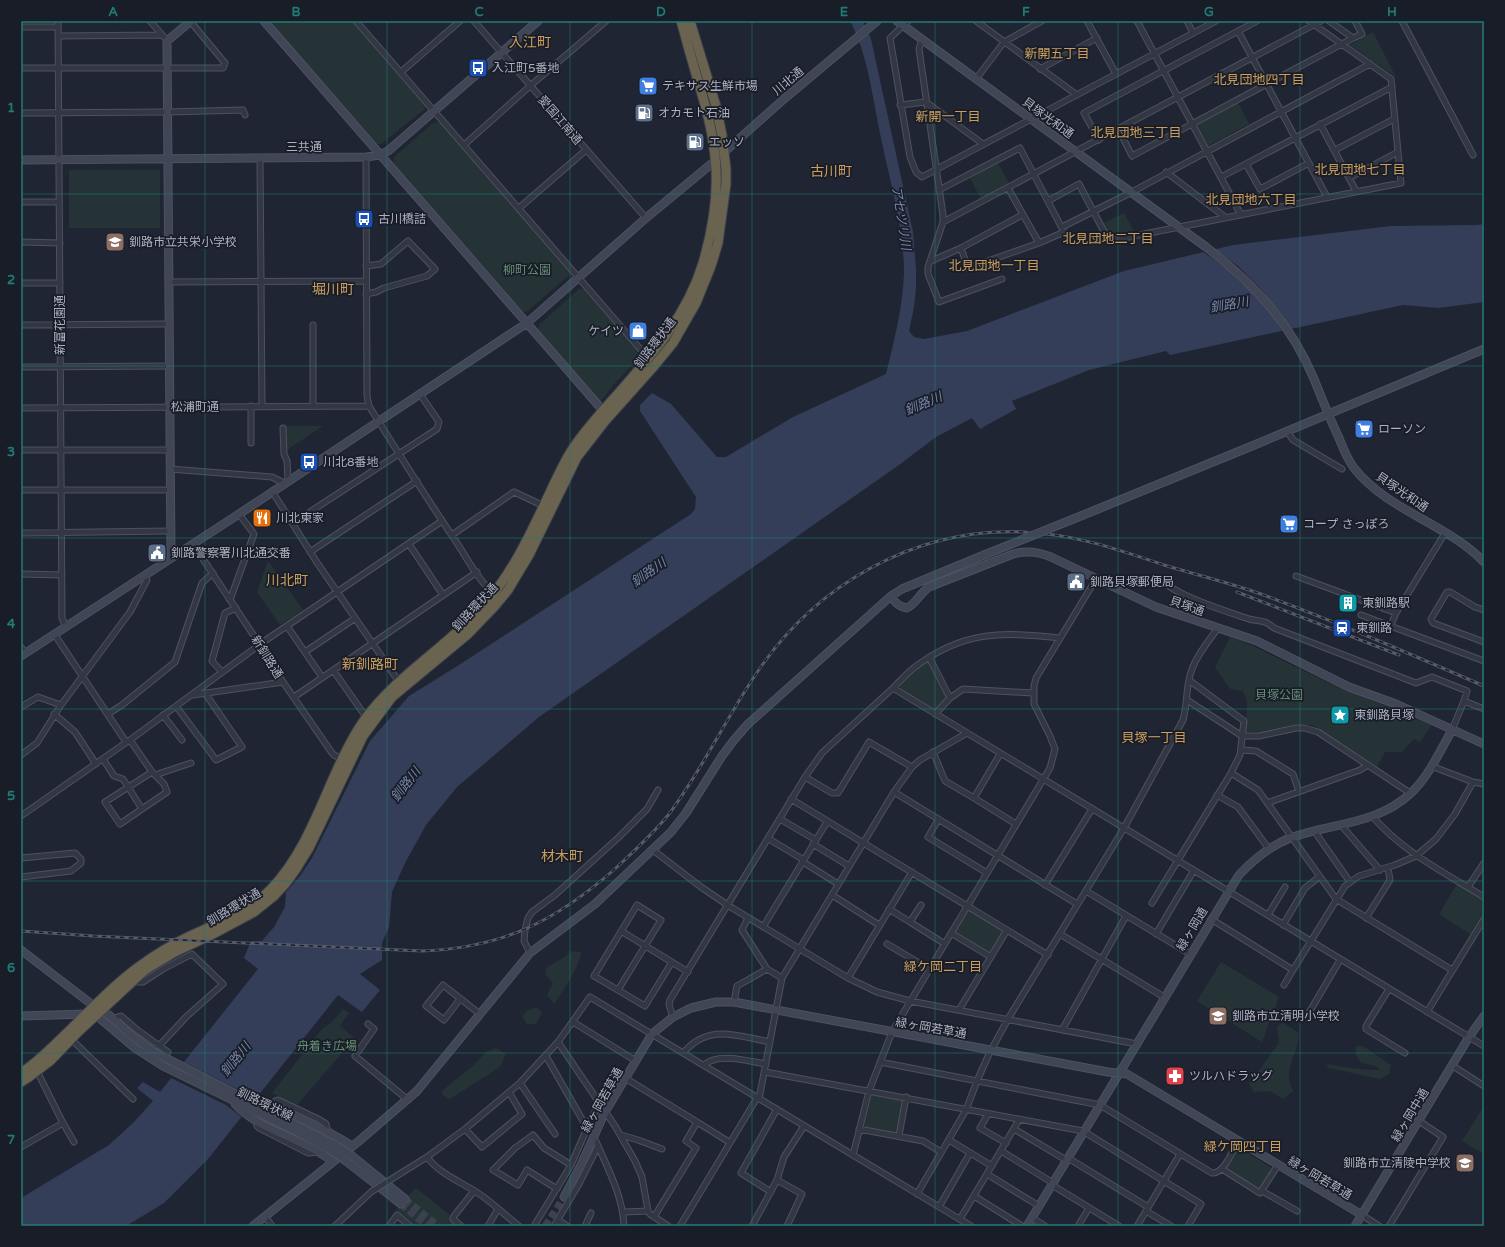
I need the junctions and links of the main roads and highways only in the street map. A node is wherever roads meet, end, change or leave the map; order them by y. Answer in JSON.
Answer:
{"nodes":[{"id":1,"x":681,"y":21,"type":"edge"},
{"id":2,"x":690,"y":21,"type":"edge"},
{"id":3,"x":652,"y":362,"type":"junction"},
{"id":4,"x":606,"y":414,"type":"junction"},
{"id":5,"x":497,"y":596,"type":"junction"},
{"id":6,"x":346,"y":761,"type":"junction"},
{"id":7,"x":97,"y":1010,"type":"junction"},
{"id":8,"x":35,"y":1068,"type":"junction"},
{"id":9,"x":21,"y":1073,"type":"edge"},
{"id":10,"x":21,"y":1082,"type":"edge"}],
"edges":[{"from":1,"to":3,"type":"highway","name":"釧路環状通"},
{"from":2,"to":3,"type":"highway","name":"釧路環状通"},
{"from":3,"to":4,"type":"highway","name":"釧路環状通"},
{"from":4,"to":5,"type":"highway","name":"釧路環状通"},
{"from":4,"to":5,"type":"highway","name":"釧路環状通"},
{"from":5,"to":6,"type":"highway","name":"釧路環状通"},
{"from":5,"to":6,"type":"highway","name":"釧路環状通"},
{"from":6,"to":7,"type":"highway","name":"釧路環状通"},
{"from":6,"to":7,"type":"highway","name":"釧路環状通"},
{"from":7,"to":8,"type":"highway","name":"釧路環状通"},
{"from":7,"to":8,"type":"highway","name":"釧路環状通"},
{"from":8,"to":9,"type":"highway","name":"釧路環状通"},
{"from":8,"to":10,"type":"highway","name":"釧路環状通"}]}
